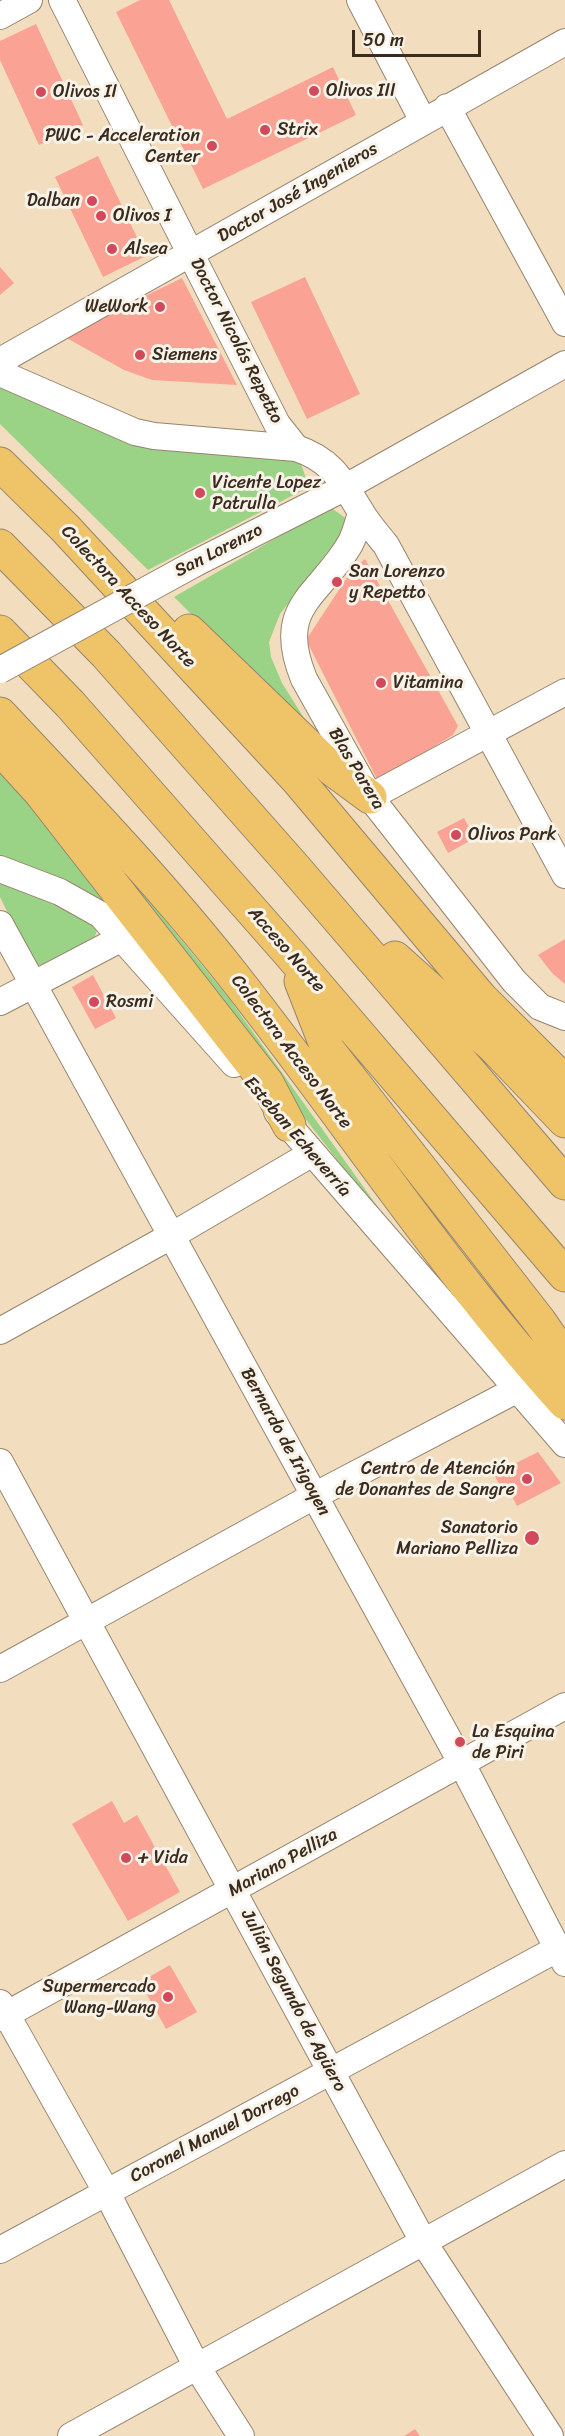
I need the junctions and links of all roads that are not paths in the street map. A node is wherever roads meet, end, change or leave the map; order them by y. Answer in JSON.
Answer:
{"nodes":[{"id":1,"x":29,"y":0,"type":"edge"},
{"id":2,"x":62,"y":0,"type":"edge"},
{"id":3,"x":360,"y":0,"type":"edge"},
{"id":4,"x":0,"y":16,"type":"edge"},
{"id":5,"x":565,"y":42,"type":"edge"},
{"id":6,"x":447,"y":107,"type":"junction"},
{"id":7,"x":423,"y":121,"type":"junction"},
{"id":8,"x":191,"y":254,"type":"junction"},
{"id":9,"x":565,"y":323,"type":"edge"},
{"id":10,"x":0,"y":361,"type":"edge"},
{"id":11,"x":565,"y":364,"type":"edge"},
{"id":12,"x":0,"y":373,"type":"edge"},
{"id":13,"x":296,"y":448,"type":"junction"},
{"id":14,"x":0,"y":464,"type":"edge"},
{"id":15,"x":23,"y":486,"type":"junction"},
{"id":16,"x":346,"y":487,"type":"junction"},
{"id":17,"x":361,"y":513,"type":"junction"},
{"id":18,"x":0,"y":546,"type":"edge"},
{"id":19,"x":0,"y":632,"type":"edge"},
{"id":20,"x":0,"y":670,"type":"edge"},
{"id":21,"x":565,"y":692,"type":"edge"},
{"id":22,"x":0,"y":714,"type":"edge"},
{"id":23,"x":489,"y":733,"type":"junction"},
{"id":24,"x":0,"y":748,"type":"edge"},
{"id":25,"x":370,"y":797,"type":"junction"},
{"id":26,"x":294,"y":867,"type":"junction"},
{"id":27,"x":0,"y":869,"type":"edge"},
{"id":28,"x":565,"y":875,"type":"edge"},
{"id":29,"x":0,"y":924,"type":"edge"},
{"id":30,"x":122,"y":938,"type":"junction"},
{"id":31,"x":290,"y":954,"type":"junction"},
{"id":32,"x":32,"y":985,"type":"junction"},
{"id":33,"x":0,"y":1002,"type":"edge"},
{"id":34,"x":565,"y":1017,"type":"edge"},
{"id":35,"x":565,"y":1082,"type":"edge"},
{"id":36,"x":565,"y":1121,"type":"edge"},
{"id":37,"x":289,"y":1125,"type":"junction"},
{"id":38,"x":311,"y":1154,"type":"junction"},
{"id":39,"x":565,"y":1183,"type":"edge"},
{"id":40,"x":171,"y":1236,"type":"junction"},
{"id":41,"x":565,"y":1275,"type":"edge"},
{"id":42,"x":0,"y":1330,"type":"edge"},
{"id":43,"x":538,"y":1374,"type":"edge"},
{"id":44,"x":565,"y":1403,"type":"edge"},
{"id":45,"x":565,"y":1444,"type":"edge"},
{"id":46,"x":0,"y":1462,"type":"edge"},
{"id":47,"x":314,"y":1497,"type":"junction"},
{"id":48,"x":86,"y":1622,"type":"junction"},
{"id":49,"x":0,"y":1669,"type":"edge"},
{"id":50,"x":565,"y":1706,"type":"edge"},
{"id":51,"x":461,"y":1762,"type":"junction"},
{"id":52,"x":234,"y":1890,"type":"junction"},
{"id":53,"x":561,"y":1956,"type":"edge"},
{"id":54,"x":2,"y":2012,"type":"edge"},
{"id":55,"x":331,"y":2071,"type":"junction"},
{"id":56,"x":565,"y":2164,"type":"edge"},
{"id":57,"x":106,"y":2193,"type":"junction"},
{"id":58,"x":424,"y":2243,"type":"junction"},
{"id":59,"x":0,"y":2250,"type":"edge"},
{"id":60,"x":197,"y":2367,"type":"junction"},
{"id":61,"x":71,"y":2436,"type":"edge"},
{"id":62,"x":241,"y":2436,"type":"edge"},
{"id":63,"x":550,"y":2436,"type":"edge"}],
"edges":[{"from":1,"to":4,"type":"street"},
{"from":2,"to":8,"type":"street","name":"Doctor Nicolás Repetto"},
{"from":3,"to":7,"type":"street"},
{"from":5,"to":6,"type":"street","name":"Doctor José Ingenieros"},
{"from":6,"to":7,"type":"street","name":"Doctor José Ingenieros"},
{"from":6,"to":9,"type":"street"},
{"from":7,"to":8,"type":"street","name":"Doctor José Ingenieros"},
{"from":8,"to":10,"type":"street","name":"Doctor José Ingenieros"},
{"from":8,"to":13,"type":"street","name":"Doctor Nicolás Repetto"},
{"from":11,"to":16,"type":"street","name":"San Lorenzo"},
{"from":12,"to":13,"type":"street"},
{"from":13,"to":16,"type":"street","name":"Doctor Nicolás Repetto"},
{"from":14,"to":15,"type":"highway","name":"Colectora Acceso Norte"},
{"from":15,"to":25,"type":"highway"},
{"from":15,"to":35,"type":"highway","name":"Colectora Acceso Norte"},
{"from":16,"to":17,"type":"street","name":"Doctor Nicolás Repetto"},
{"from":16,"to":20,"type":"street","name":"San Lorenzo","bridge":true},
{"from":17,"to":23,"type":"street","name":"Doctor Nicolás Repetto"},
{"from":17,"to":25,"type":"street","name":"Blas Parera"},
{"from":18,"to":26,"type":"highway"},
{"from":19,"to":31,"type":"highway","name":"Acceso Norte"},
{"from":21,"to":23,"type":"street"},
{"from":22,"to":43,"type":"highway","name":"Colectora Acceso Norte"},
{"from":23,"to":25,"type":"street"},
{"from":23,"to":28,"type":"street","name":"Doctor Nicolás Repetto"},
{"from":24,"to":37,"type":"highway"},
{"from":25,"to":34,"type":"street","name":"Blas Parera"},
{"from":26,"to":36,"type":"highway"},
{"from":26,"to":39,"type":"highway"},
{"from":27,"to":30,"type":"street","name":"Esteban Echeverría"},
{"from":29,"to":32,"type":"street","name":"Bernardo de Irigoyen"},
{"from":30,"to":32,"type":"street"},
{"from":30,"to":37,"type":"street","name":"Esteban Echeverría"},
{"from":31,"to":41,"type":"highway","name":"Acceso Norte"},
{"from":31,"to":43,"type":"highway"},
{"from":32,"to":33,"type":"street"},
{"from":32,"to":40,"type":"street","name":"Bernardo de Irigoyen"},
{"from":37,"to":38,"type":"street","name":"Esteban Echeverría"},
{"from":38,"to":40,"type":"street"},
{"from":38,"to":43,"type":"street","name":"Esteban Echeverría"},
{"from":40,"to":42,"type":"street"},
{"from":40,"to":47,"type":"street","name":"Bernardo de Irigoyen"},
{"from":43,"to":44,"type":"highway","name":"Colectora Acceso Norte"},
{"from":43,"to":45,"type":"street","name":"Esteban Echeverría"},
{"from":43,"to":47,"type":"street"},
{"from":46,"to":48,"type":"street","name":"Julián Segundo de Agüero"},
{"from":47,"to":48,"type":"street"},
{"from":47,"to":51,"type":"street","name":"Bernardo de Irigoyen"},
{"from":48,"to":49,"type":"street"},
{"from":48,"to":52,"type":"street","name":"Julián Segundo de Agüero"},
{"from":50,"to":51,"type":"street","name":"Mariano Pelliza"},
{"from":51,"to":52,"type":"street","name":"Mariano Pelliza"},
{"from":51,"to":53,"type":"street","name":"Bernardo de Irigoyen"},
{"from":52,"to":54,"type":"street","name":"Mariano Pelliza"},
{"from":52,"to":55,"type":"street","name":"Julián Segundo de Agüero"},
{"from":53,"to":55,"type":"street","name":"Coronel Manuel Dorrego"},
{"from":54,"to":57,"type":"street"},
{"from":55,"to":57,"type":"street","name":"Coronel Manuel Dorrego"},
{"from":55,"to":58,"type":"street","name":"Julián Segundo de Agüero"},
{"from":56,"to":58,"type":"street"},
{"from":57,"to":59,"type":"street","name":"Coronel Manuel Dorrego"},
{"from":57,"to":60,"type":"street"},
{"from":58,"to":60,"type":"street"},
{"from":58,"to":63,"type":"street","name":"Julián Segundo de Agüero"},
{"from":60,"to":61,"type":"street"},
{"from":60,"to":62,"type":"street"}]}
